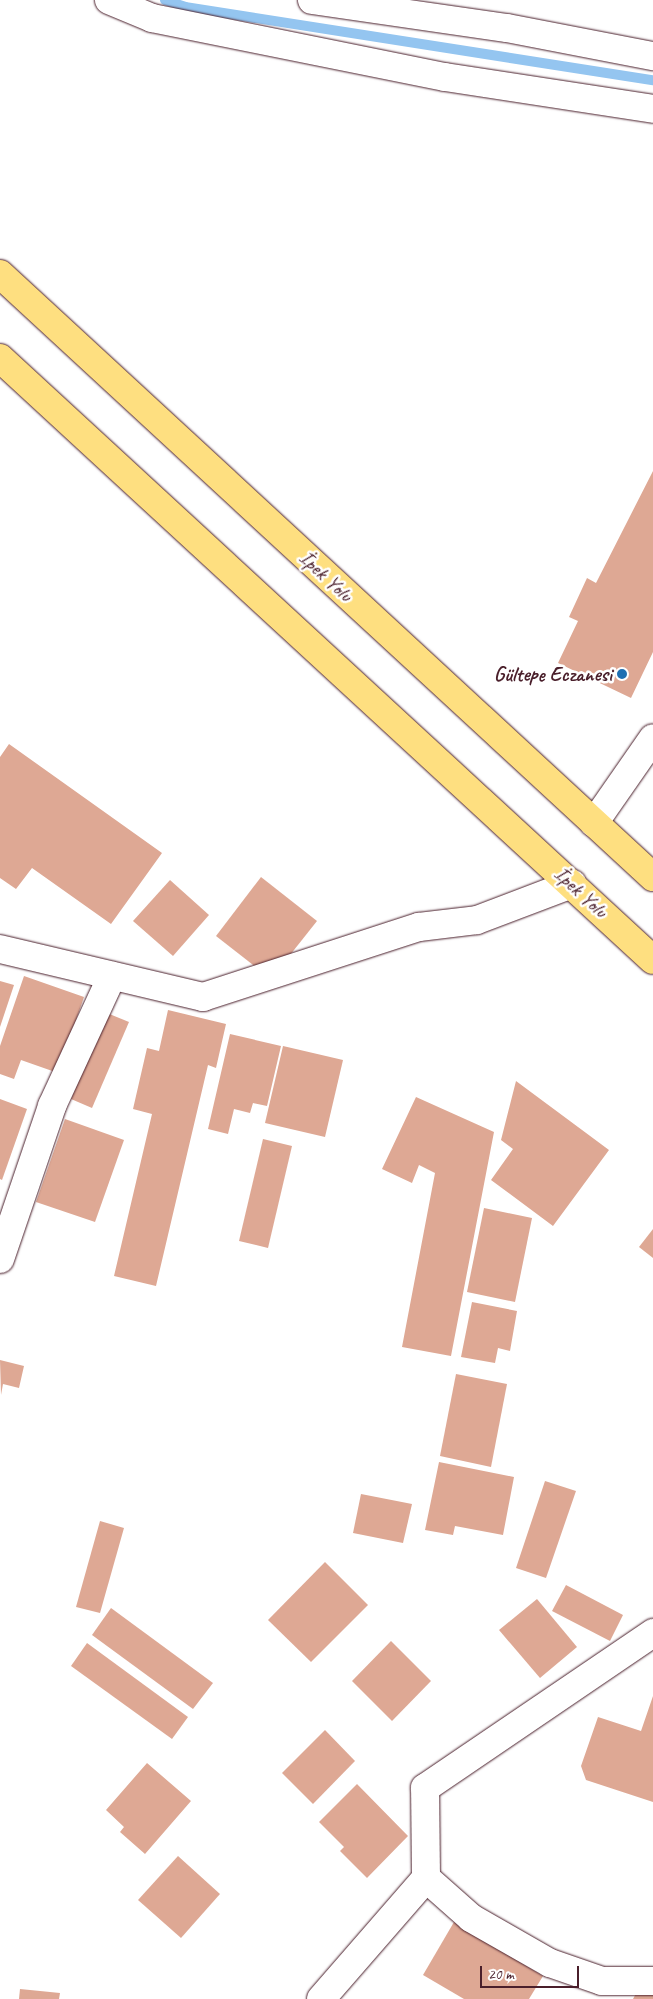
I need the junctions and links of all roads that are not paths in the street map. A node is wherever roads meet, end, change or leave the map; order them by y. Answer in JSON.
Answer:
{"nodes":[{"id":1,"x":108,"y":0,"type":"edge"},
{"id":2,"x":312,"y":0,"type":"edge"},
{"id":3,"x":653,"y":56,"type":"edge"},
{"id":4,"x":653,"y":109,"type":"edge"},
{"id":5,"x":0,"y":274,"type":"edge"},
{"id":6,"x":0,"y":358,"type":"edge"},
{"id":7,"x":650,"y":751,"type":"edge"},
{"id":8,"x":594,"y":823,"type":"junction"},
{"id":9,"x":653,"y":877,"type":"edge"},
{"id":10,"x":572,"y":884,"type":"junction"},
{"id":11,"x":0,"y":949,"type":"edge"},
{"id":12,"x":653,"y":960,"type":"edge"},
{"id":13,"x":112,"y":976,"type":"junction"},
{"id":14,"x":0,"y":1259,"type":"edge"},
{"id":15,"x":653,"y":1634,"type":"edge"},
{"id":16,"x":426,"y":1878,"type":"junction"},
{"id":17,"x":653,"y":1982,"type":"edge"},
{"id":18,"x":321,"y":1999,"type":"edge"}],
"edges":[{"from":1,"to":4,"type":"street"},
{"from":2,"to":3,"type":"street"},
{"from":5,"to":8,"type":"highway","name":"İpek Yolu"},
{"from":6,"to":10,"type":"highway","name":"İpek Yolu"},
{"from":7,"to":8,"type":"street"},
{"from":8,"to":9,"type":"highway","name":"İpek Yolu"},
{"from":10,"to":12,"type":"highway","name":"İpek Yolu"},
{"from":10,"to":13,"type":"street"},
{"from":11,"to":13,"type":"street"},
{"from":13,"to":14,"type":"street"},
{"from":15,"to":16,"type":"street"},
{"from":16,"to":17,"type":"street"},
{"from":16,"to":18,"type":"street"}]}
